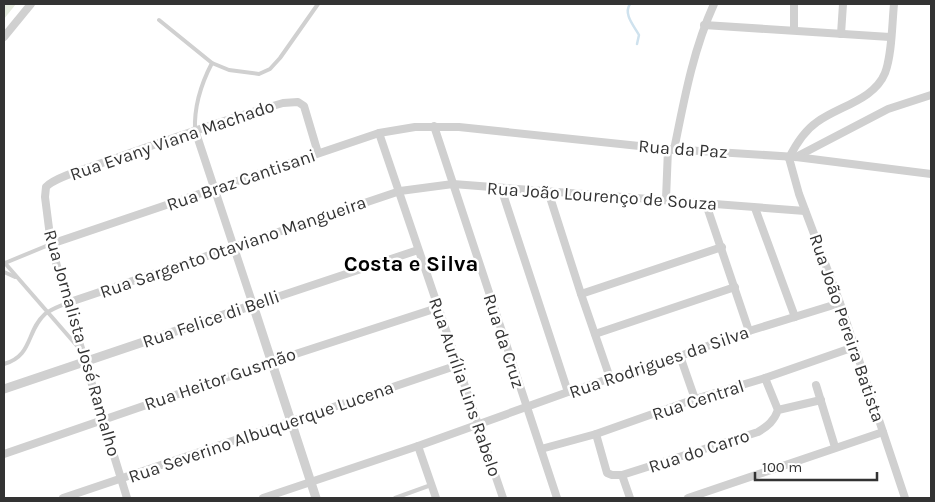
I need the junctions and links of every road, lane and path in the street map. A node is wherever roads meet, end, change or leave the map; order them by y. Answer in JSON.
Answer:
{"nodes":[{"id":1,"x":31,"y":4,"type":"edge"},
{"id":2,"x":318,"y":4,"type":"edge"},
{"id":3,"x":714,"y":4,"type":"edge"},
{"id":4,"x":794,"y":4,"type":"edge"},
{"id":5,"x":843,"y":4,"type":"edge"},
{"id":6,"x":894,"y":4,"type":"edge"},
{"id":7,"x":159,"y":20,"type":"dead end"},
{"id":8,"x":704,"y":25,"type":"junction"},
{"id":9,"x":794,"y":30,"type":"junction"},
{"id":10,"x":841,"y":34,"type":"junction"},
{"id":11,"x":4,"y":37,"type":"edge"},
{"id":12,"x":890,"y":38,"type":"junction"},
{"id":13,"x":212,"y":63,"type":"junction"},
{"id":14,"x":931,"y":95,"type":"edge"},
{"id":15,"x":434,"y":126,"type":"junction"},
{"id":16,"x":195,"y":130,"type":"junction"},
{"id":17,"x":379,"y":132,"type":"junction"},
{"id":18,"x":671,"y":149,"type":"junction"},
{"id":19,"x":318,"y":153,"type":"junction"},
{"id":20,"x":793,"y":158,"type":"junction"},
{"id":21,"x":931,"y":174,"type":"edge"},
{"id":22,"x":453,"y":184,"type":"junction"},
{"id":23,"x":46,"y":187,"type":"joint"},
{"id":24,"x":501,"y":188,"type":"junction"},
{"id":25,"x":215,"y":189,"type":"junction"},
{"id":26,"x":400,"y":191,"type":"junction"},
{"id":27,"x":548,"y":192,"type":"junction"},
{"id":28,"x":666,"y":200,"type":"junction"},
{"id":29,"x":706,"y":204,"type":"junction"},
{"id":30,"x":755,"y":208,"type":"junction"},
{"id":31,"x":805,"y":210,"type":"junction"},
{"id":32,"x":51,"y":244,"type":"junction"},
{"id":33,"x":233,"y":247,"type":"junction"},
{"id":34,"x":722,"y":247,"type":"junction"},
{"id":35,"x":418,"y":250,"type":"junction"},
{"id":36,"x":4,"y":262,"type":"edge"},
{"id":37,"x":4,"y":272,"type":"edge"},
{"id":38,"x":17,"y":278,"type":"junction"},
{"id":39,"x":735,"y":287,"type":"junction"},
{"id":40,"x":581,"y":294,"type":"junction"},
{"id":41,"x":840,"y":302,"type":"junction"},
{"id":42,"x":67,"y":303,"type":"junction"},
{"id":43,"x":253,"y":305,"type":"junction"},
{"id":44,"x":438,"y":308,"type":"junction"},
{"id":45,"x":46,"y":312,"type":"junction"},
{"id":46,"x":795,"y":317,"type":"junction"},
{"id":47,"x":749,"y":331,"type":"junction"},
{"id":48,"x":594,"y":334,"type":"junction"},
{"id":49,"x":854,"y":347,"type":"junction"},
{"id":50,"x":82,"y":351,"type":"junction"},
{"id":51,"x":680,"y":356,"type":"junction"},
{"id":52,"x":85,"y":362,"type":"junction"},
{"id":53,"x":271,"y":362,"type":"junction"},
{"id":54,"x":4,"y":364,"type":"edge"},
{"id":55,"x":458,"y":365,"type":"junction"},
{"id":56,"x":610,"y":378,"type":"junction"},
{"id":57,"x":765,"y":378,"type":"junction"},
{"id":58,"x":816,"y":385,"type":"dead end"},
{"id":59,"x":4,"y":389,"type":"edge"},
{"id":60,"x":568,"y":392,"type":"junction"},
{"id":61,"x":696,"y":399,"type":"junction"},
{"id":62,"x":821,"y":400,"type":"junction"},
{"id":63,"x":526,"y":407,"type":"junction"},
{"id":64,"x":778,"y":410,"type":"junction"},
{"id":65,"x":102,"y":419,"type":"junction"},
{"id":66,"x":290,"y":421,"type":"junction"},
{"id":67,"x":479,"y":424,"type":"junction"},
{"id":68,"x":883,"y":432,"type":"junction"},
{"id":69,"x":596,"y":434,"type":"junction"},
{"id":70,"x":418,"y":446,"type":"junction"},
{"id":71,"x":835,"y":447,"type":"junction"},
{"id":72,"x":541,"y":449,"type":"junction"},
{"id":73,"x":4,"y":454,"type":"edge"},
{"id":74,"x":622,"y":475,"type":"junction"},
{"id":75,"x":120,"y":479,"type":"junction"},
{"id":76,"x":310,"y":483,"type":"junction"},
{"id":77,"x":431,"y":485,"type":"junction"},
{"id":78,"x":63,"y":498,"type":"edge"},
{"id":79,"x":127,"y":498,"type":"edge"},
{"id":80,"x":263,"y":498,"type":"edge"},
{"id":81,"x":316,"y":498,"type":"edge"},
{"id":82,"x":395,"y":498,"type":"edge"},
{"id":83,"x":436,"y":498,"type":"edge"},
{"id":84,"x":503,"y":498,"type":"edge"},
{"id":85,"x":557,"y":498,"type":"edge"},
{"id":86,"x":630,"y":498,"type":"edge"},
{"id":87,"x":688,"y":498,"type":"edge"},
{"id":88,"x":904,"y":498,"type":"edge"}],
"edges":[{"from":1,"to":11,"type":"street"},
{"from":2,"to":13,"type":"lane"},
{"from":3,"to":8,"type":"street"},
{"from":4,"to":9,"type":"street"},
{"from":5,"to":10,"type":"street"},
{"from":6,"to":12,"type":"street"},
{"from":7,"to":13,"type":"lane"},
{"from":8,"to":9,"type":"street"},
{"from":8,"to":18,"type":"street"},
{"from":9,"to":10,"type":"street"},
{"from":10,"to":12,"type":"street"},
{"from":12,"to":20,"type":"street"},
{"from":13,"to":16,"type":"lane"},
{"from":14,"to":20,"type":"street"},
{"from":15,"to":17,"type":"street","name":"Rua Braz Cantisani"},
{"from":15,"to":18,"type":"street","name":"Rua da Paz"},
{"from":15,"to":22,"type":"street","name":"Rua da Cruz"},
{"from":16,"to":19,"type":"street","name":"Rua Evany Viana Machado"},
{"from":16,"to":23,"type":"street","name":"Rua Evany Viana Machado"},
{"from":16,"to":25,"type":"street"},
{"from":17,"to":19,"type":"street","name":"Rua Braz Cantisani"},
{"from":17,"to":26,"type":"street","name":"Rua Aurília Lins Rabelo"},
{"from":18,"to":20,"type":"street","name":"Rua da Paz"},
{"from":18,"to":28,"type":"street"},
{"from":19,"to":25,"type":"street","name":"Rua Braz Cantisani"},
{"from":20,"to":21,"type":"street","name":"Rua da Paz"},
{"from":20,"to":31,"type":"street","name":"Rua João Pereira Batista"},
{"from":22,"to":24,"type":"street","name":"Rua João Lourenço de Souza"},
{"from":22,"to":26,"type":"street","name":"Rua João Lourenço de Souza"},
{"from":22,"to":63,"type":"street","name":"Rua da Cruz"},
{"from":23,"to":32,"type":"street","name":"Rua Jornalista José Ramalho"},
{"from":24,"to":27,"type":"street","name":"Rua João Lourenço de Souza"},
{"from":24,"to":60,"type":"street"},
{"from":25,"to":32,"type":"street","name":"Rua Braz Cantisani"},
{"from":25,"to":33,"type":"street"},
{"from":26,"to":33,"type":"street","name":"Rua Sargento Otaviano Mangueira"},
{"from":26,"to":35,"type":"street","name":"Rua Aurília Lins Rabelo"},
{"from":27,"to":28,"type":"street","name":"Rua João Lourenço de Souza"},
{"from":27,"to":40,"type":"street"},
{"from":28,"to":29,"type":"street","name":"Rua João Lourenço de Souza"},
{"from":29,"to":30,"type":"street","name":"Rua João Lourenço de Souza"},
{"from":29,"to":34,"type":"street"},
{"from":30,"to":31,"type":"street","name":"Rua João Lourenço de Souza"},
{"from":30,"to":46,"type":"street"},
{"from":31,"to":41,"type":"street","name":"Rua João Pereira Batista"},
{"from":32,"to":36,"type":"lane"},
{"from":32,"to":42,"type":"street","name":"Rua Jornalista José Ramalho"},
{"from":33,"to":42,"type":"street","name":"Rua Sargento Otaviano Mangueira"},
{"from":33,"to":43,"type":"street"},
{"from":34,"to":39,"type":"street"},
{"from":34,"to":40,"type":"street"},
{"from":35,"to":43,"type":"street","name":"Rua Felice di Belli"},
{"from":35,"to":44,"type":"street","name":"Rua Aurília Lins Rabelo"},
{"from":36,"to":38,"type":"lane"},
{"from":37,"to":38,"type":"lane"},
{"from":38,"to":45,"type":"lane"},
{"from":39,"to":47,"type":"street"},
{"from":39,"to":48,"type":"street"},
{"from":40,"to":48,"type":"street"},
{"from":41,"to":46,"type":"street","name":"Rua Rodrigues da Silva"},
{"from":41,"to":49,"type":"street","name":"Rua João Pereira Batista"},
{"from":42,"to":45,"type":"lane"},
{"from":42,"to":50,"type":"street","name":"Rua Jornalista José Ramalho"},
{"from":43,"to":52,"type":"street","name":"Rua Felice di Belli"},
{"from":43,"to":53,"type":"street"},
{"from":44,"to":53,"type":"street","name":"Rua Heitor Gusmão"},
{"from":44,"to":55,"type":"street","name":"Rua Aurília Lins Rabelo"},
{"from":45,"to":50,"type":"lane"},
{"from":45,"to":54,"type":"lane"},
{"from":46,"to":47,"type":"street","name":"Rua Rodrigues da Silva"},
{"from":47,"to":51,"type":"street","name":"Rua Rodrigues da Silva"},
{"from":48,"to":56,"type":"street"},
{"from":49,"to":57,"type":"street","name":"Rua Central"},
{"from":49,"to":68,"type":"street","name":"Rua João Pereira Batista"},
{"from":50,"to":52,"type":"street","name":"Rua Jornalista José Ramalho"},
{"from":51,"to":56,"type":"street","name":"Rua Rodrigues da Silva"},
{"from":51,"to":61,"type":"street"},
{"from":52,"to":59,"type":"street","name":"Rua Felice di Belli"},
{"from":52,"to":65,"type":"street","name":"Rua Jornalista José Ramalho"},
{"from":53,"to":65,"type":"street","name":"Rua Heitor Gusmão"},
{"from":53,"to":66,"type":"street"},
{"from":55,"to":66,"type":"street","name":"Rua Severino Albuquerque Lucena"},
{"from":55,"to":67,"type":"street","name":"Rua Aurília Lins Rabelo"},
{"from":56,"to":60,"type":"street","name":"Rua Rodrigues da Silva"},
{"from":57,"to":61,"type":"street","name":"Rua Central"},
{"from":57,"to":64,"type":"street"},
{"from":58,"to":62,"type":"street"},
{"from":60,"to":63,"type":"street","name":"Rua Rodrigues da Silva"},
{"from":61,"to":69,"type":"street","name":"Rua Central"},
{"from":62,"to":64,"type":"street"},
{"from":62,"to":71,"type":"street"},
{"from":63,"to":67,"type":"street","name":"Rua Rodrigues da Silva"},
{"from":63,"to":72,"type":"street","name":"Rua da Cruz"},
{"from":64,"to":74,"type":"street","name":"Rua do Carro"},
{"from":65,"to":73,"type":"street","name":"Rua Heitor Gusmão"},
{"from":65,"to":75,"type":"street","name":"Rua Jornalista José Ramalho"},
{"from":66,"to":75,"type":"street","name":"Rua Severino Albuquerque Lucena"},
{"from":66,"to":76,"type":"street"},
{"from":67,"to":70,"type":"street","name":"Rua Rodrigues da Silva"},
{"from":67,"to":84,"type":"street","name":"Rua Aurília Lins Rabelo"},
{"from":68,"to":71,"type":"street"},
{"from":68,"to":88,"type":"street","name":"Rua João Pereira Batista"},
{"from":69,"to":72,"type":"street","name":"Rua Central"},
{"from":69,"to":74,"type":"street"},
{"from":70,"to":76,"type":"street","name":"Rua Rodrigues da Silva"},
{"from":70,"to":77,"type":"street"},
{"from":71,"to":87,"type":"street"},
{"from":72,"to":85,"type":"street","name":"Rua da Cruz"},
{"from":74,"to":86,"type":"street"},
{"from":75,"to":78,"type":"street","name":"Rua Severino Albuquerque Lucena"},
{"from":75,"to":79,"type":"street","name":"Rua Jornalista José Ramalho"},
{"from":76,"to":80,"type":"street","name":"Rua Rodrigues da Silva"},
{"from":76,"to":81,"type":"street"},
{"from":77,"to":82,"type":"lane"},
{"from":77,"to":83,"type":"street"}]}
